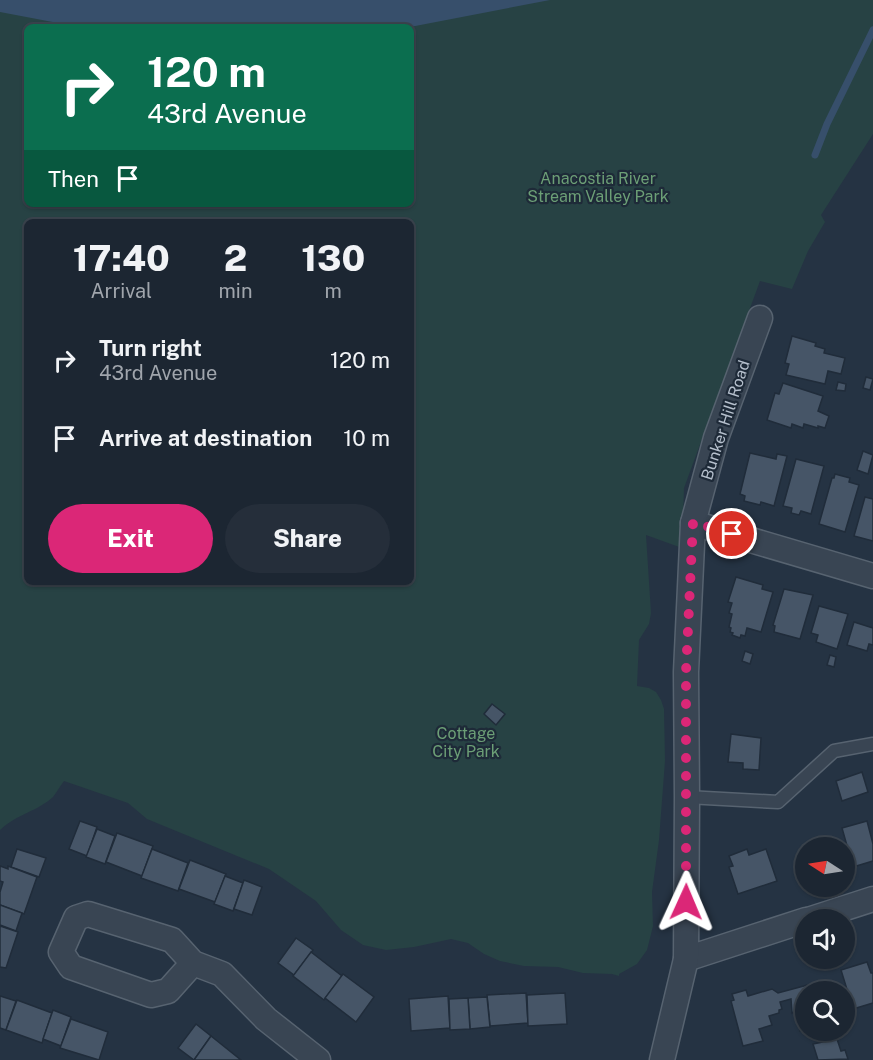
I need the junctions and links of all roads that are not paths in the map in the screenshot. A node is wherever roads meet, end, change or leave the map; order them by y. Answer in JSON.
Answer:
{"nodes":[{"id":1,"x":760,"y":318,"type":"dead end"},
{"id":2,"x":693,"y":522,"type":"junction"},
{"id":3,"x":873,"y":576,"type":"edge"},
{"id":4,"x":873,"y":744,"type":"edge"},
{"id":5,"x":687,"y":797,"type":"junction"},
{"id":6,"x":873,"y":899,"type":"edge"},
{"id":7,"x":842,"y":909,"type":"edge"},
{"id":8,"x":795,"y":924,"type":"edge"},
{"id":9,"x":686,"y":959,"type":"junction"},
{"id":10,"x":193,"y":963,"type":"junction"},
{"id":11,"x":318,"y":1060,"type":"edge"},
{"id":12,"x":662,"y":1060,"type":"edge"}],
"edges":[{"from":1,"to":2,"type":"street","name":"Bunker Hill Road"},
{"from":2,"to":3,"type":"street"},
{"from":2,"to":5,"type":"street","name":"Bunker Hill Road"},
{"from":4,"to":5,"type":"lane"},
{"from":5,"to":9,"type":"street","name":"Bunker Hill Road"},
{"from":6,"to":7,"type":"street"},
{"from":8,"to":9,"type":"street"},
{"from":9,"to":12,"type":"street","name":"Bunker Hill Road"},
{"from":10,"to":10,"type":"street"},
{"from":10,"to":11,"type":"street"}]}
